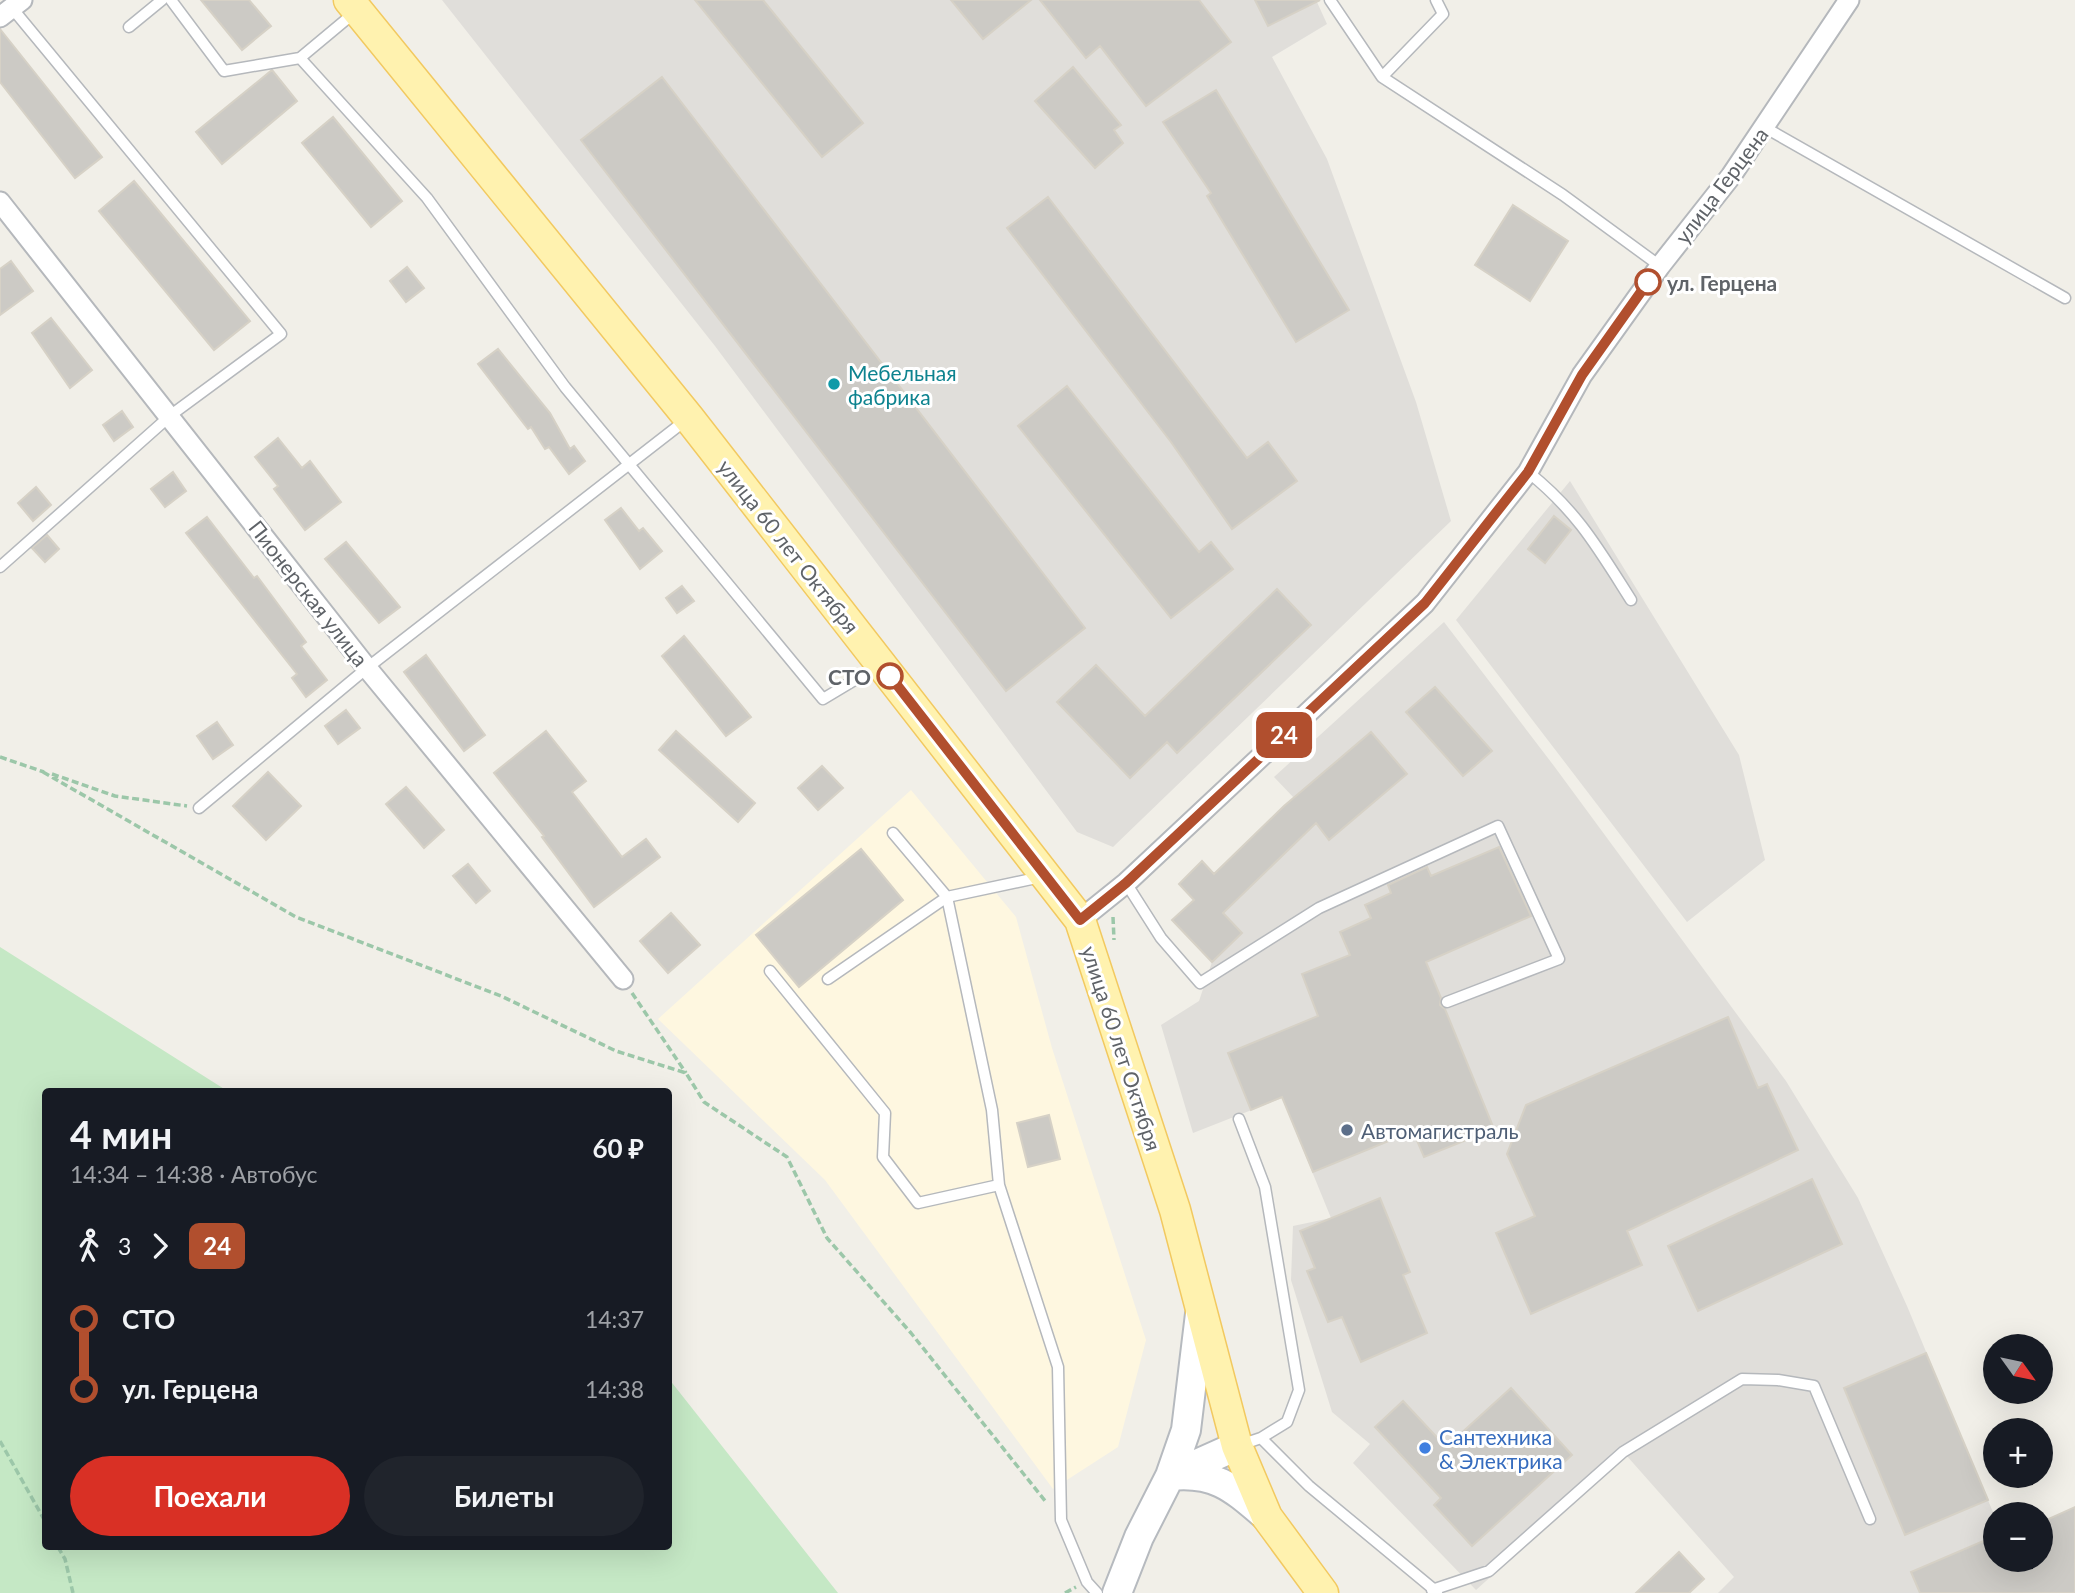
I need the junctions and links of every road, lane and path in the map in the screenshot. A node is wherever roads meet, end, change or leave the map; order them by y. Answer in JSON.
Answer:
{"nodes":[{"id":1,"x":162,"y":0,"type":"edge"},
{"id":2,"x":171,"y":0,"type":"edge"},
{"id":3,"x":1331,"y":0,"type":"edge"},
{"id":4,"x":1436,"y":0,"type":"edge"},
{"id":5,"x":1849,"y":0,"type":"edge"},
{"id":6,"x":353,"y":5,"type":"edge"},
{"id":7,"x":11,"y":8,"type":"edge"},
{"id":8,"x":129,"y":27,"type":"dead end"},
{"id":9,"x":300,"y":58,"type":"junction"},
{"id":10,"x":1381,"y":77,"type":"junction"},
{"id":11,"x":1764,"y":127,"type":"junction"},
{"id":12,"x":0,"y":202,"type":"edge"},
{"id":13,"x":1660,"y":266,"type":"junction"},
{"id":14,"x":2065,"y":298,"type":"dead end"},
{"id":15,"x":171,"y":415,"type":"junction"},
{"id":16,"x":689,"y":418,"type":"junction"},
{"id":17,"x":629,"y":463,"type":"junction"},
{"id":18,"x":1528,"y":472,"type":"junction"},
{"id":19,"x":0,"y":567,"type":"edge"},
{"id":20,"x":1631,"y":600,"type":"dead end"},
{"id":21,"x":881,"y":664,"type":"junction"},
{"id":22,"x":367,"y":668,"type":"junction"},
{"id":23,"x":0,"y":757,"type":"edge"},
{"id":24,"x":43,"y":772,"type":"junction"},
{"id":25,"x":199,"y":808,"type":"joint"},
{"id":26,"x":893,"y":833,"type":"dead end"},
{"id":27,"x":1046,"y":876,"type":"junction"},
{"id":28,"x":1130,"y":889,"type":"junction"},
{"id":29,"x":947,"y":897,"type":"junction"},
{"id":30,"x":1080,"y":920,"type":"junction"},
{"id":31,"x":1114,"y":947,"type":"dead end"},
{"id":32,"x":770,"y":971,"type":"dead end"},
{"id":33,"x":623,"y":979,"type":"joint"},
{"id":34,"x":828,"y":979,"type":"dead end"},
{"id":35,"x":1447,"y":1002,"type":"dead end"},
{"id":36,"x":686,"y":1073,"type":"junction"},
{"id":37,"x":1239,"y":1119,"type":"dead end"},
{"id":38,"x":999,"y":1185,"type":"junction"},
{"id":39,"x":1201,"y":1309,"type":"junction"},
{"id":40,"x":0,"y":1441,"type":"edge"},
{"id":41,"x":1249,"y":1442,"type":"junction"},
{"id":42,"x":1170,"y":1476,"type":"junction"},
{"id":43,"x":42,"y":1517,"type":"edge"},
{"id":44,"x":1268,"y":1517,"type":"junction"},
{"id":45,"x":1870,"y":1519,"type":"dead end"},
{"id":46,"x":1061,"y":1520,"type":"junction"},
{"id":47,"x":60,"y":1550,"type":"edge"},
{"id":48,"x":1436,"y":1592,"type":"edge"},
{"id":49,"x":73,"y":1593,"type":"edge"},
{"id":50,"x":1097,"y":1593,"type":"edge"},
{"id":51,"x":1117,"y":1593,"type":"edge"},
{"id":52,"x":1323,"y":1593,"type":"edge"}],
"edges":[{"from":1,"to":8,"type":"lane"},
{"from":2,"to":9,"type":"lane"},
{"from":3,"to":10,"type":"lane"},
{"from":4,"to":10,"type":"lane"},
{"from":5,"to":11,"type":"street","name":"улица Герцена"},
{"from":6,"to":9,"type":"lane"},
{"from":6,"to":16,"type":"main road","name":"улица 60 лет Октября"},
{"from":7,"to":15,"type":"lane"},
{"from":9,"to":17,"type":"lane"},
{"from":10,"to":13,"type":"lane"},
{"from":11,"to":13,"type":"street","name":"улица Герцена"},
{"from":11,"to":14,"type":"lane"},
{"from":12,"to":15,"type":"street","name":"Пионерская улица"},
{"from":13,"to":18,"type":"street","name":"улица Герцена"},
{"from":15,"to":19,"type":"lane"},
{"from":15,"to":22,"type":"street","name":"Пионерская улица"},
{"from":16,"to":17,"type":"lane"},
{"from":16,"to":21,"type":"main road","name":"улица 60 лет Октября"},
{"from":17,"to":21,"type":"lane"},
{"from":17,"to":22,"type":"lane"},
{"from":18,"to":20,"type":"lane"},
{"from":18,"to":28,"type":"street","name":"улица Герцена"},
{"from":21,"to":27,"type":"main road","name":"улица 60 лет Октября"},
{"from":22,"to":25,"type":"lane"},
{"from":22,"to":33,"type":"street","name":"Пионерская улица"},
{"from":23,"to":24,"type":"path"},
{"from":24,"to":25,"type":"path"},
{"from":24,"to":36,"type":"path"},
{"from":26,"to":29,"type":"lane"},
{"from":27,"to":29,"type":"lane"},
{"from":27,"to":30,"type":"main road","name":"улица 60 лет Октября"},
{"from":28,"to":30,"type":"street","name":"улица Герцена"},
{"from":28,"to":31,"type":"path"},
{"from":28,"to":35,"type":"lane"},
{"from":29,"to":34,"type":"lane"},
{"from":29,"to":38,"type":"lane"},
{"from":30,"to":39,"type":"main road","name":"улица 60 лет Октября"},
{"from":32,"to":38,"type":"lane"},
{"from":33,"to":36,"type":"path"},
{"from":36,"to":46,"type":"path"},
{"from":37,"to":41,"type":"lane"},
{"from":38,"to":46,"type":"lane"},
{"from":39,"to":41,"type":"main road","name":"улица 60 лет Октября"},
{"from":39,"to":42,"type":"street"},
{"from":40,"to":43,"type":"path"},
{"from":41,"to":42,"type":"street"},
{"from":41,"to":44,"type":"main road","name":"улица 60 лет Октября"},
{"from":41,"to":48,"type":"lane"},
{"from":42,"to":44,"type":"street"},
{"from":42,"to":51,"type":"street"},
{"from":44,"to":52,"type":"main road","name":"улица 60 лет Октября"},
{"from":45,"to":48,"type":"lane"},
{"from":46,"to":50,"type":"lane"},
{"from":47,"to":49,"type":"path"}]}
